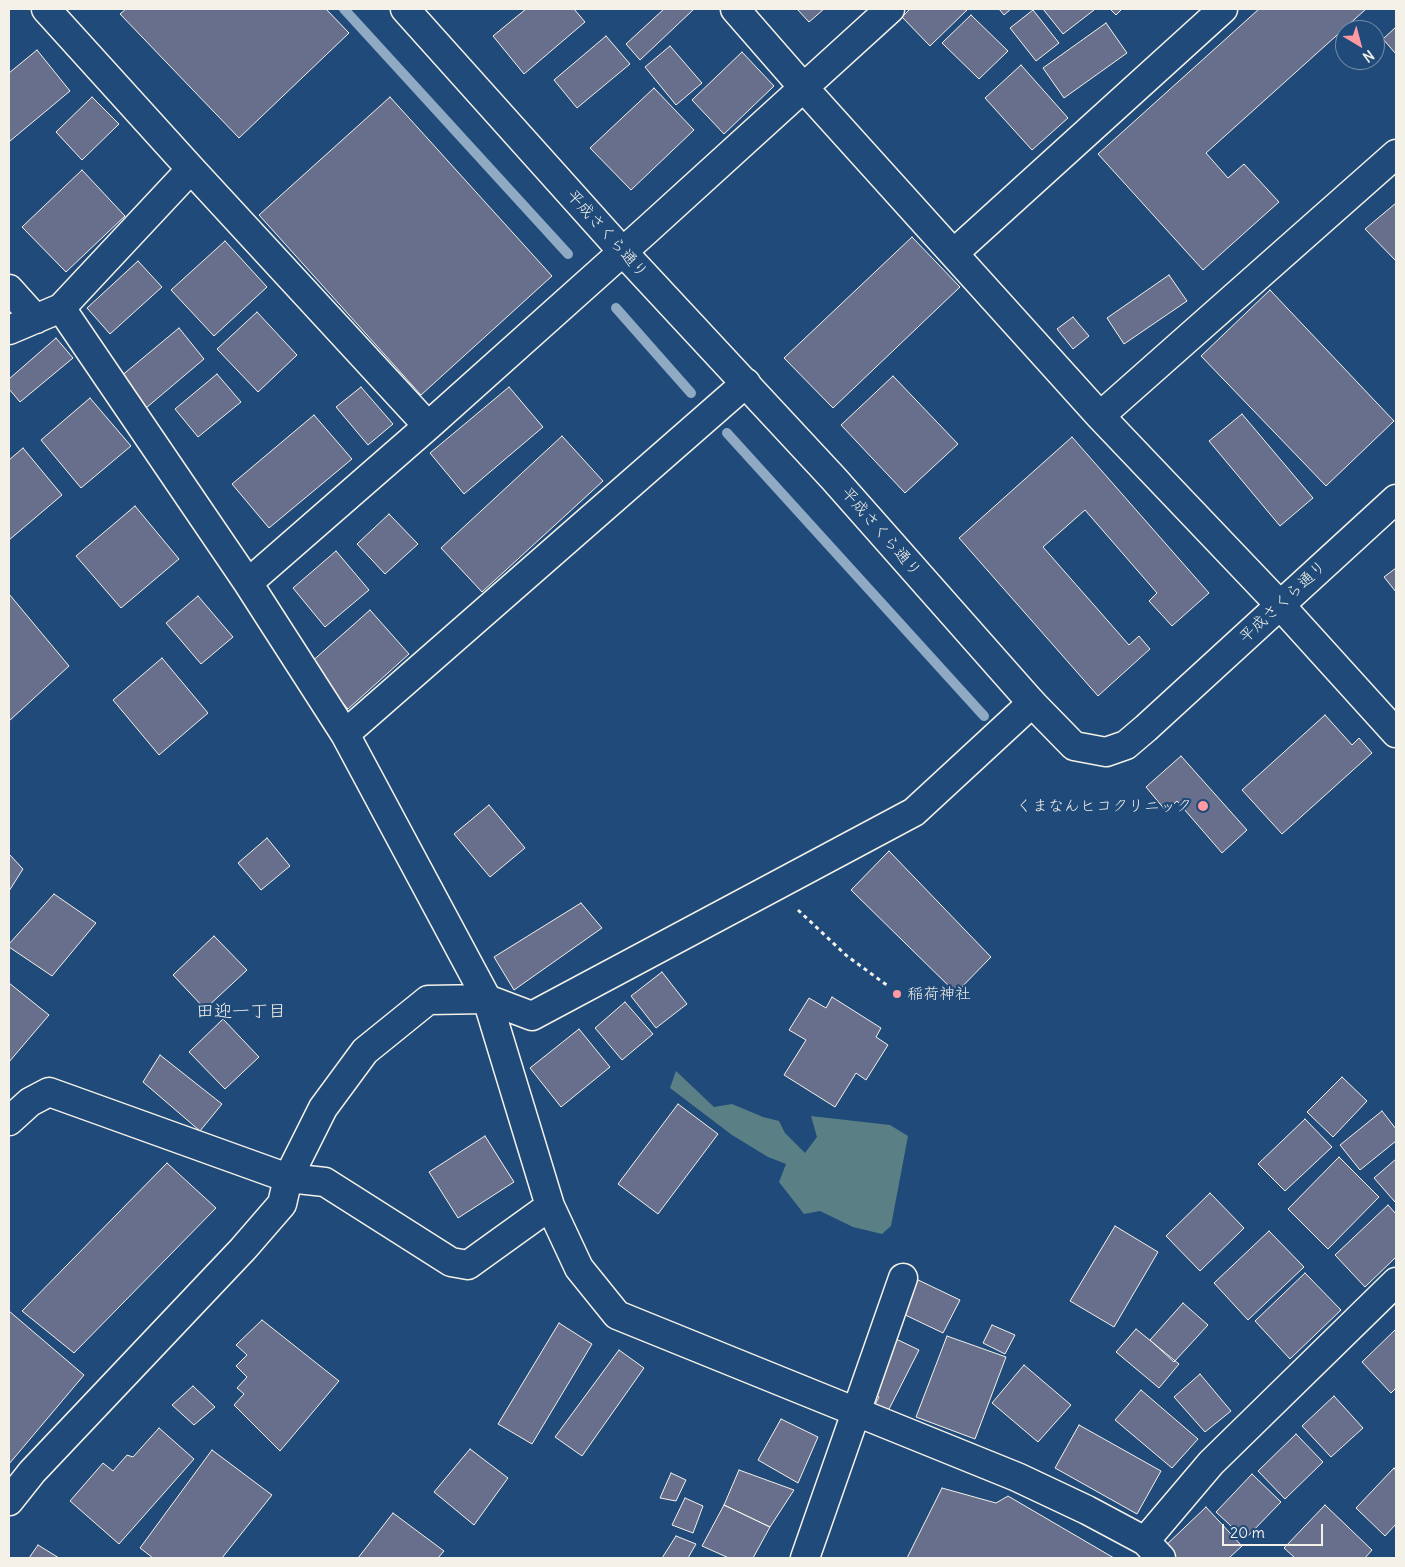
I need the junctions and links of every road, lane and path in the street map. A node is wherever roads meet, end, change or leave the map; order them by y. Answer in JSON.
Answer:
{"nodes":[{"id":1,"x":46,"y":9,"type":"edge"},
{"id":2,"x":405,"y":9,"type":"edge"},
{"id":3,"x":735,"y":9,"type":"edge"},
{"id":4,"x":890,"y":9,"type":"edge"},
{"id":5,"x":1223,"y":9,"type":"edge"},
{"id":6,"x":803,"y":87,"type":"junction"},
{"id":7,"x":1396,"y":154,"type":"edge"},
{"id":8,"x":191,"y":169,"type":"junction"},
{"id":9,"x":623,"y":252,"type":"junction"},
{"id":10,"x":954,"y":252,"type":"junction"},
{"id":11,"x":9,"y":289,"type":"edge"},
{"id":12,"x":61,"y":308,"type":"junction"},
{"id":13,"x":36,"y":319,"type":"junction"},
{"id":14,"x":9,"y":330,"type":"edge"},
{"id":15,"x":746,"y":384,"type":"junction"},
{"id":16,"x":1100,"y":416,"type":"junction"},
{"id":17,"x":428,"y":426,"type":"junction"},
{"id":18,"x":1396,"y":499,"type":"edge"},
{"id":19,"x":248,"y":583,"type":"junction"},
{"id":20,"x":1280,"y":605,"type":"junction"},
{"id":21,"x":1032,"y":703,"type":"junction"},
{"id":22,"x":1396,"y":733,"type":"edge"},
{"id":23,"x":345,"y":734,"type":"junction"},
{"id":24,"x":774,"y":887,"type":"junction"},
{"id":25,"x":888,"y":986,"type":"dead end"},
{"id":26,"x":486,"y":999,"type":"junction"},
{"id":27,"x":9,"y":1121,"type":"edge"},
{"id":28,"x":288,"y":1178,"type":"junction"},
{"id":29,"x":550,"y":1206,"type":"junction"},
{"id":30,"x":903,"y":1278,"type":"dead end"},
{"id":31,"x":1396,"y":1282,"type":"edge"},
{"id":32,"x":857,"y":1413,"type":"junction"},
{"id":33,"x":9,"y":1501,"type":"edge"},
{"id":34,"x":1153,"y":1550,"type":"edge"},
{"id":35,"x":805,"y":1558,"type":"edge"}],
"edges":[{"from":1,"to":8,"type":"street"},
{"from":2,"to":9,"type":"street","name":"平成さくら通り"},
{"from":3,"to":6,"type":"street"},
{"from":4,"to":6,"type":"street"},
{"from":5,"to":10,"type":"street"},
{"from":6,"to":9,"type":"street"},
{"from":6,"to":10,"type":"street"},
{"from":7,"to":16,"type":"street"},
{"from":8,"to":12,"type":"street"},
{"from":8,"to":17,"type":"street"},
{"from":9,"to":15,"type":"street","name":"平成さくら通り"},
{"from":9,"to":17,"type":"street"},
{"from":10,"to":16,"type":"street"},
{"from":11,"to":13,"type":"street"},
{"from":12,"to":13,"type":"street"},
{"from":12,"to":19,"type":"street"},
{"from":13,"to":14,"type":"street"},
{"from":15,"to":21,"type":"street","name":"平成さくら通り"},
{"from":15,"to":23,"type":"street"},
{"from":16,"to":20,"type":"street"},
{"from":17,"to":19,"type":"street"},
{"from":18,"to":20,"type":"street","name":"平成さくら通り"},
{"from":19,"to":23,"type":"street"},
{"from":20,"to":21,"type":"street","name":"平成さくら通り"},
{"from":20,"to":22,"type":"street"},
{"from":21,"to":24,"type":"street"},
{"from":23,"to":26,"type":"street"},
{"from":24,"to":25,"type":"path"},
{"from":24,"to":26,"type":"street"},
{"from":26,"to":28,"type":"street"},
{"from":26,"to":29,"type":"street"},
{"from":27,"to":28,"type":"street"},
{"from":28,"to":29,"type":"street"},
{"from":28,"to":33,"type":"street"},
{"from":29,"to":32,"type":"street"},
{"from":30,"to":32,"type":"street"},
{"from":31,"to":34,"type":"street"},
{"from":32,"to":34,"type":"street"},
{"from":32,"to":35,"type":"street"}]}
